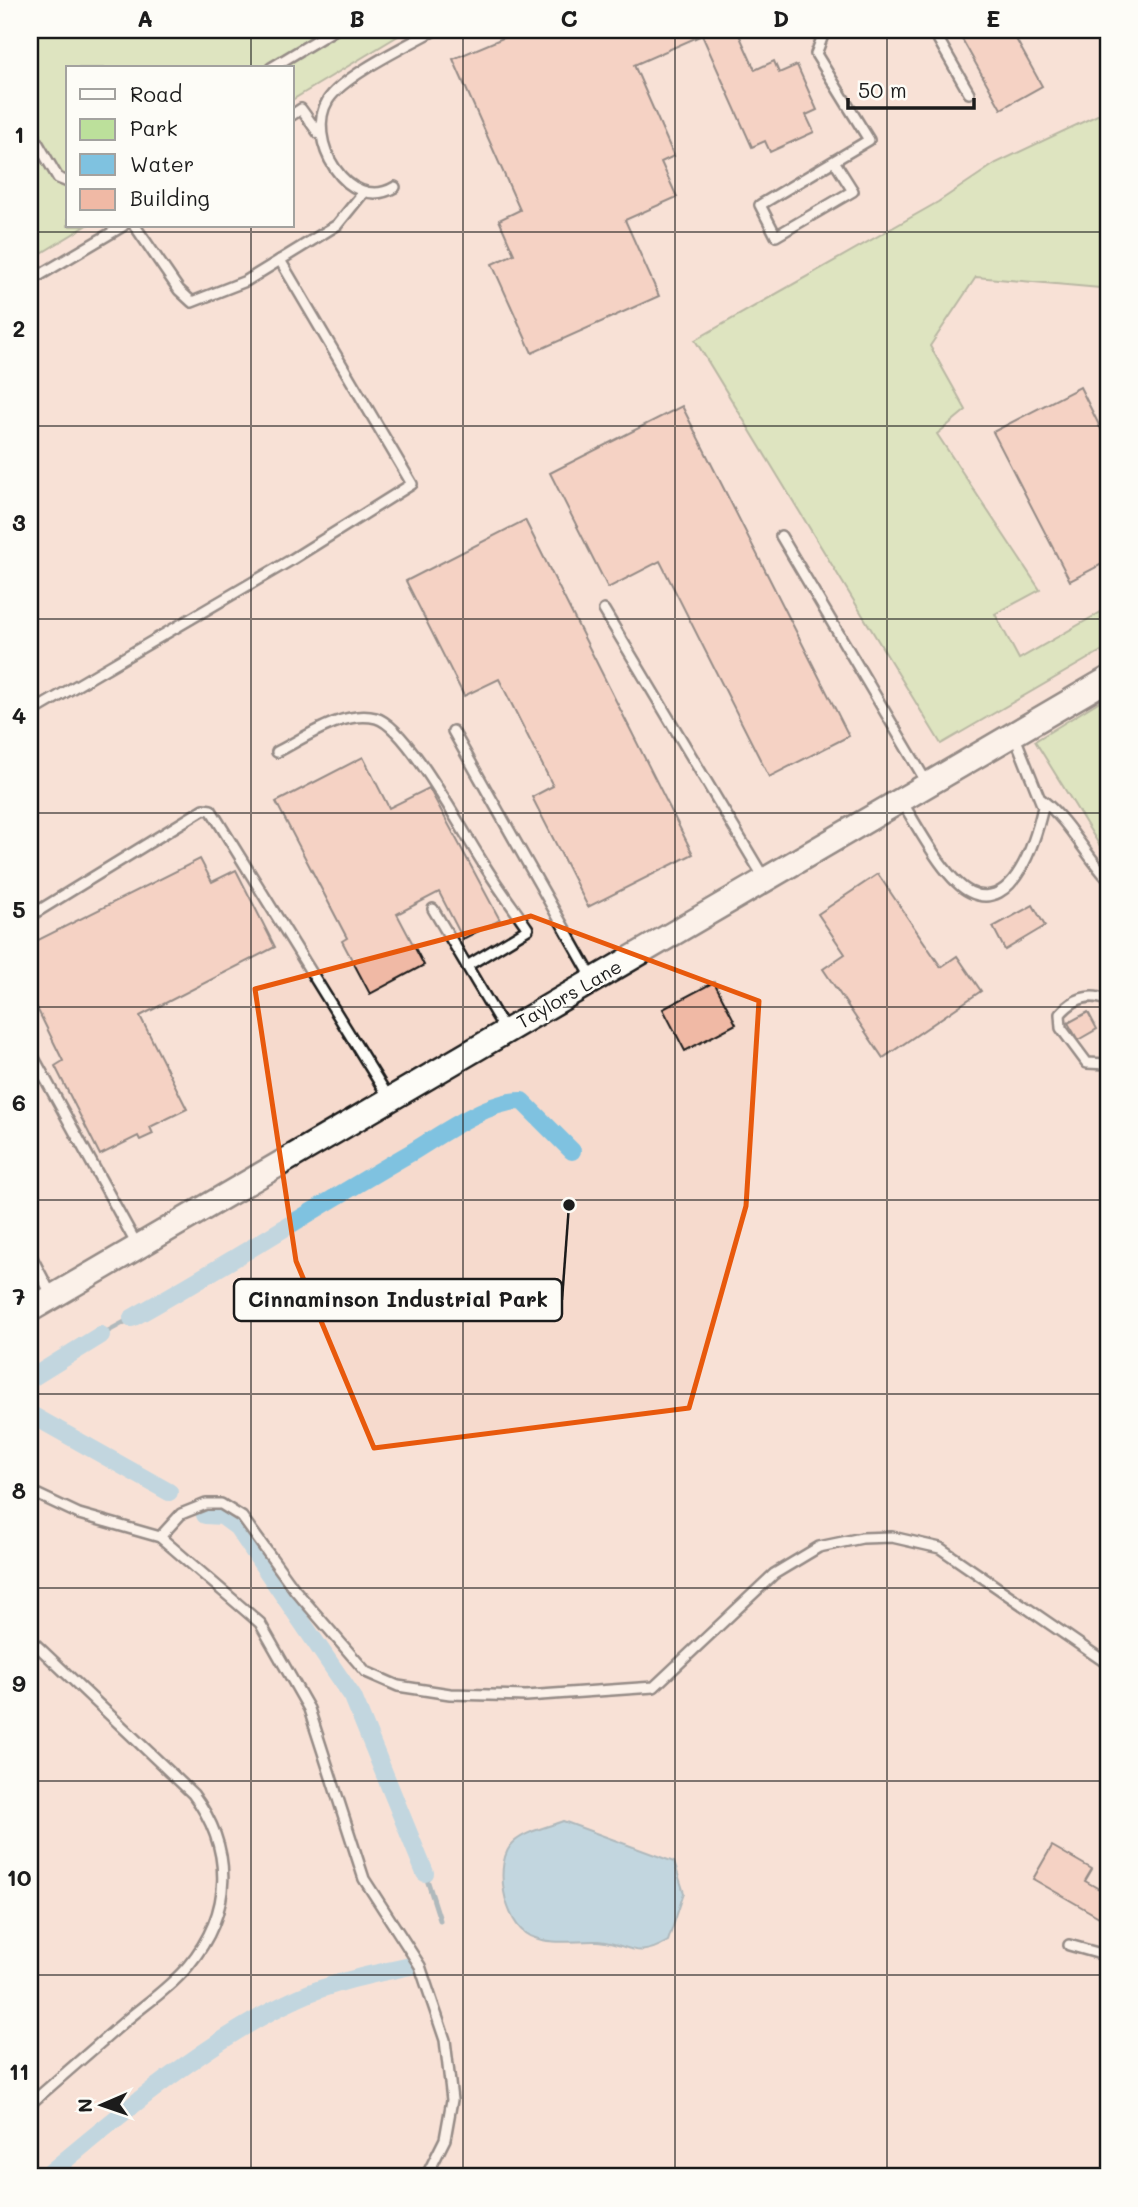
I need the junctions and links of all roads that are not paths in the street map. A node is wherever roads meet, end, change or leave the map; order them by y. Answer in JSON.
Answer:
{"nodes":[{"id":1,"x":334,"y":30,"type":"edge"},
{"id":2,"x":435,"y":30,"type":"edge"},
{"id":3,"x":824,"y":30,"type":"edge"},
{"id":4,"x":933,"y":30,"type":"edge"},
{"id":5,"x":274,"y":66,"type":"edge"},
{"id":6,"x":969,"y":93,"type":"dead end"},
{"id":7,"x":294,"y":114,"type":"edge"},
{"id":8,"x":30,"y":130,"type":"edge"},
{"id":9,"x":319,"y":134,"type":"junction"},
{"id":10,"x":834,"y":161,"type":"junction"},
{"id":11,"x":66,"y":181,"type":"edge"},
{"id":12,"x":395,"y":187,"type":"dead end"},
{"id":13,"x":363,"y":193,"type":"junction"},
{"id":14,"x":120,"y":228,"type":"edge"},
{"id":15,"x":136,"y":228,"type":"edge"},
{"id":16,"x":279,"y":260,"type":"junction"},
{"id":17,"x":30,"y":281,"type":"edge"},
{"id":18,"x":781,"y":536,"type":"dead end"},
{"id":19,"x":1108,"y":595,"type":"edge"},
{"id":20,"x":1108,"y":601,"type":"edge"},
{"id":21,"x":604,"y":610,"type":"dead end"},
{"id":22,"x":1105,"y":688,"type":"edge"},
{"id":23,"x":30,"y":713,"type":"edge"},
{"id":24,"x":453,"y":731,"type":"dead end"},
{"id":25,"x":1014,"y":734,"type":"junction"},
{"id":26,"x":277,"y":752,"type":"dead end"},
{"id":27,"x":928,"y":784,"type":"junction"},
{"id":28,"x":901,"y":800,"type":"junction"},
{"id":29,"x":1042,"y":800,"type":"junction"},
{"id":30,"x":1108,"y":879,"type":"edge"},
{"id":31,"x":765,"y":880,"type":"junction"},
{"id":32,"x":433,"y":909,"type":"dead end"},
{"id":33,"x":30,"y":916,"type":"edge"},
{"id":34,"x":467,"y":966,"type":"junction"},
{"id":35,"x":593,"y":980,"type":"junction"},
{"id":36,"x":1108,"y":1001,"type":"edge"},
{"id":37,"x":505,"y":1032,"type":"junction"},
{"id":38,"x":30,"y":1051,"type":"edge"},
{"id":39,"x":1108,"y":1064,"type":"edge"},
{"id":40,"x":390,"y":1099,"type":"junction"},
{"id":41,"x":138,"y":1246,"type":"junction"},
{"id":42,"x":30,"y":1254,"type":"edge"},
{"id":43,"x":53,"y":1296,"type":"junction"},
{"id":44,"x":30,"y":1310,"type":"edge"},
{"id":45,"x":30,"y":1491,"type":"edge"},
{"id":46,"x":160,"y":1537,"type":"junction"},
{"id":47,"x":30,"y":1639,"type":"edge"},
{"id":48,"x":1108,"y":1664,"type":"edge"},
{"id":49,"x":1069,"y":1945,"type":"dead end"},
{"id":50,"x":1108,"y":1956,"type":"edge"},
{"id":51,"x":30,"y":2104,"type":"edge"},
{"id":52,"x":426,"y":2177,"type":"edge"}],
"edges":[{"from":1,"to":5,"type":"lane"},
{"from":2,"to":9,"type":"lane"},
{"from":3,"to":10,"type":"lane"},
{"from":4,"to":6,"type":"lane"},
{"from":7,"to":9,"type":"lane"},
{"from":8,"to":11,"type":"lane"},
{"from":9,"to":13,"type":"lane"},
{"from":10,"to":10,"type":"lane"},
{"from":12,"to":13,"type":"lane"},
{"from":13,"to":16,"type":"lane"},
{"from":14,"to":17,"type":"lane"},
{"from":15,"to":16,"type":"lane"},
{"from":16,"to":23,"type":"lane"},
{"from":18,"to":27,"type":"lane"},
{"from":19,"to":20,"type":"lane"},
{"from":21,"to":31,"type":"lane"},
{"from":22,"to":25,"type":"street","name":"Taylors Lane"},
{"from":24,"to":35,"type":"lane"},
{"from":25,"to":27,"type":"street","name":"Taylors Lane"},
{"from":25,"to":29,"type":"lane"},
{"from":26,"to":34,"type":"lane"},
{"from":27,"to":28,"type":"street","name":"Taylors Lane"},
{"from":28,"to":29,"type":"lane"},
{"from":28,"to":31,"type":"street","name":"Taylors Lane"},
{"from":29,"to":30,"type":"lane"},
{"from":31,"to":35,"type":"street","name":"Taylors Lane"},
{"from":32,"to":34,"type":"lane"},
{"from":33,"to":40,"type":"lane"},
{"from":34,"to":37,"type":"lane"},
{"from":35,"to":37,"type":"street","name":"Taylors Lane"},
{"from":36,"to":39,"type":"lane"},
{"from":37,"to":40,"type":"street","name":"Taylors Lane"},
{"from":38,"to":41,"type":"lane"},
{"from":40,"to":41,"type":"street","name":"Taylors Lane"},
{"from":41,"to":43,"type":"street","name":"Taylors Lane"},
{"from":42,"to":43,"type":"lane"},
{"from":43,"to":44,"type":"street","name":"Taylors Lane"},
{"from":45,"to":46,"type":"lane"},
{"from":46,"to":48,"type":"lane"},
{"from":46,"to":52,"type":"lane"},
{"from":47,"to":51,"type":"lane"},
{"from":49,"to":50,"type":"lane"}]}
